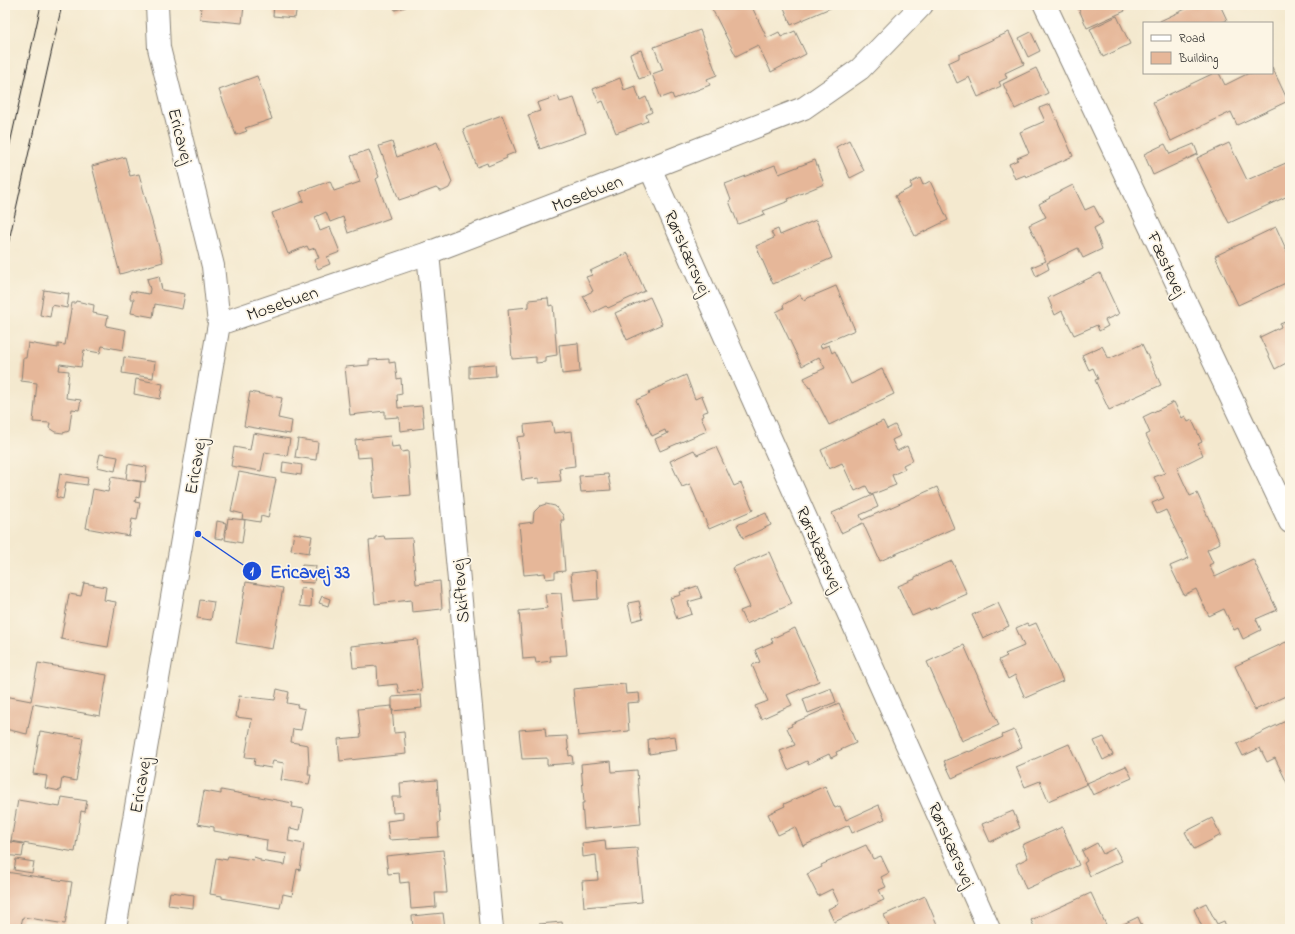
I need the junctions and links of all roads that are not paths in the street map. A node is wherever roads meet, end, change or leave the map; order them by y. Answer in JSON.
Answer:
{"nodes":[{"id":1,"x":157,"y":5,"type":"edge"},
{"id":2,"x":922,"y":5,"type":"edge"},
{"id":3,"x":1045,"y":5,"type":"edge"},
{"id":4,"x":650,"y":168,"type":"junction"},
{"id":5,"x":428,"y":253,"type":"junction"},
{"id":6,"x":219,"y":324,"type":"junction"},
{"id":7,"x":1290,"y":522,"type":"edge"},
{"id":8,"x":115,"y":929,"type":"edge"},
{"id":9,"x":492,"y":929,"type":"edge"},
{"id":10,"x":989,"y":929,"type":"edge"}],
"edges":[{"from":1,"to":6,"type":"street","name":"Ericavej"},
{"from":2,"to":4,"type":"street","name":"Mosebuen"},
{"from":3,"to":7,"type":"street","name":"Fæstevej"},
{"from":4,"to":5,"type":"street","name":"Mosebuen"},
{"from":4,"to":10,"type":"street","name":"Rørskærsvej"},
{"from":5,"to":6,"type":"street","name":"Mosebuen"},
{"from":5,"to":9,"type":"street","name":"Skiftevej"},
{"from":6,"to":8,"type":"street","name":"Ericavej"}]}
